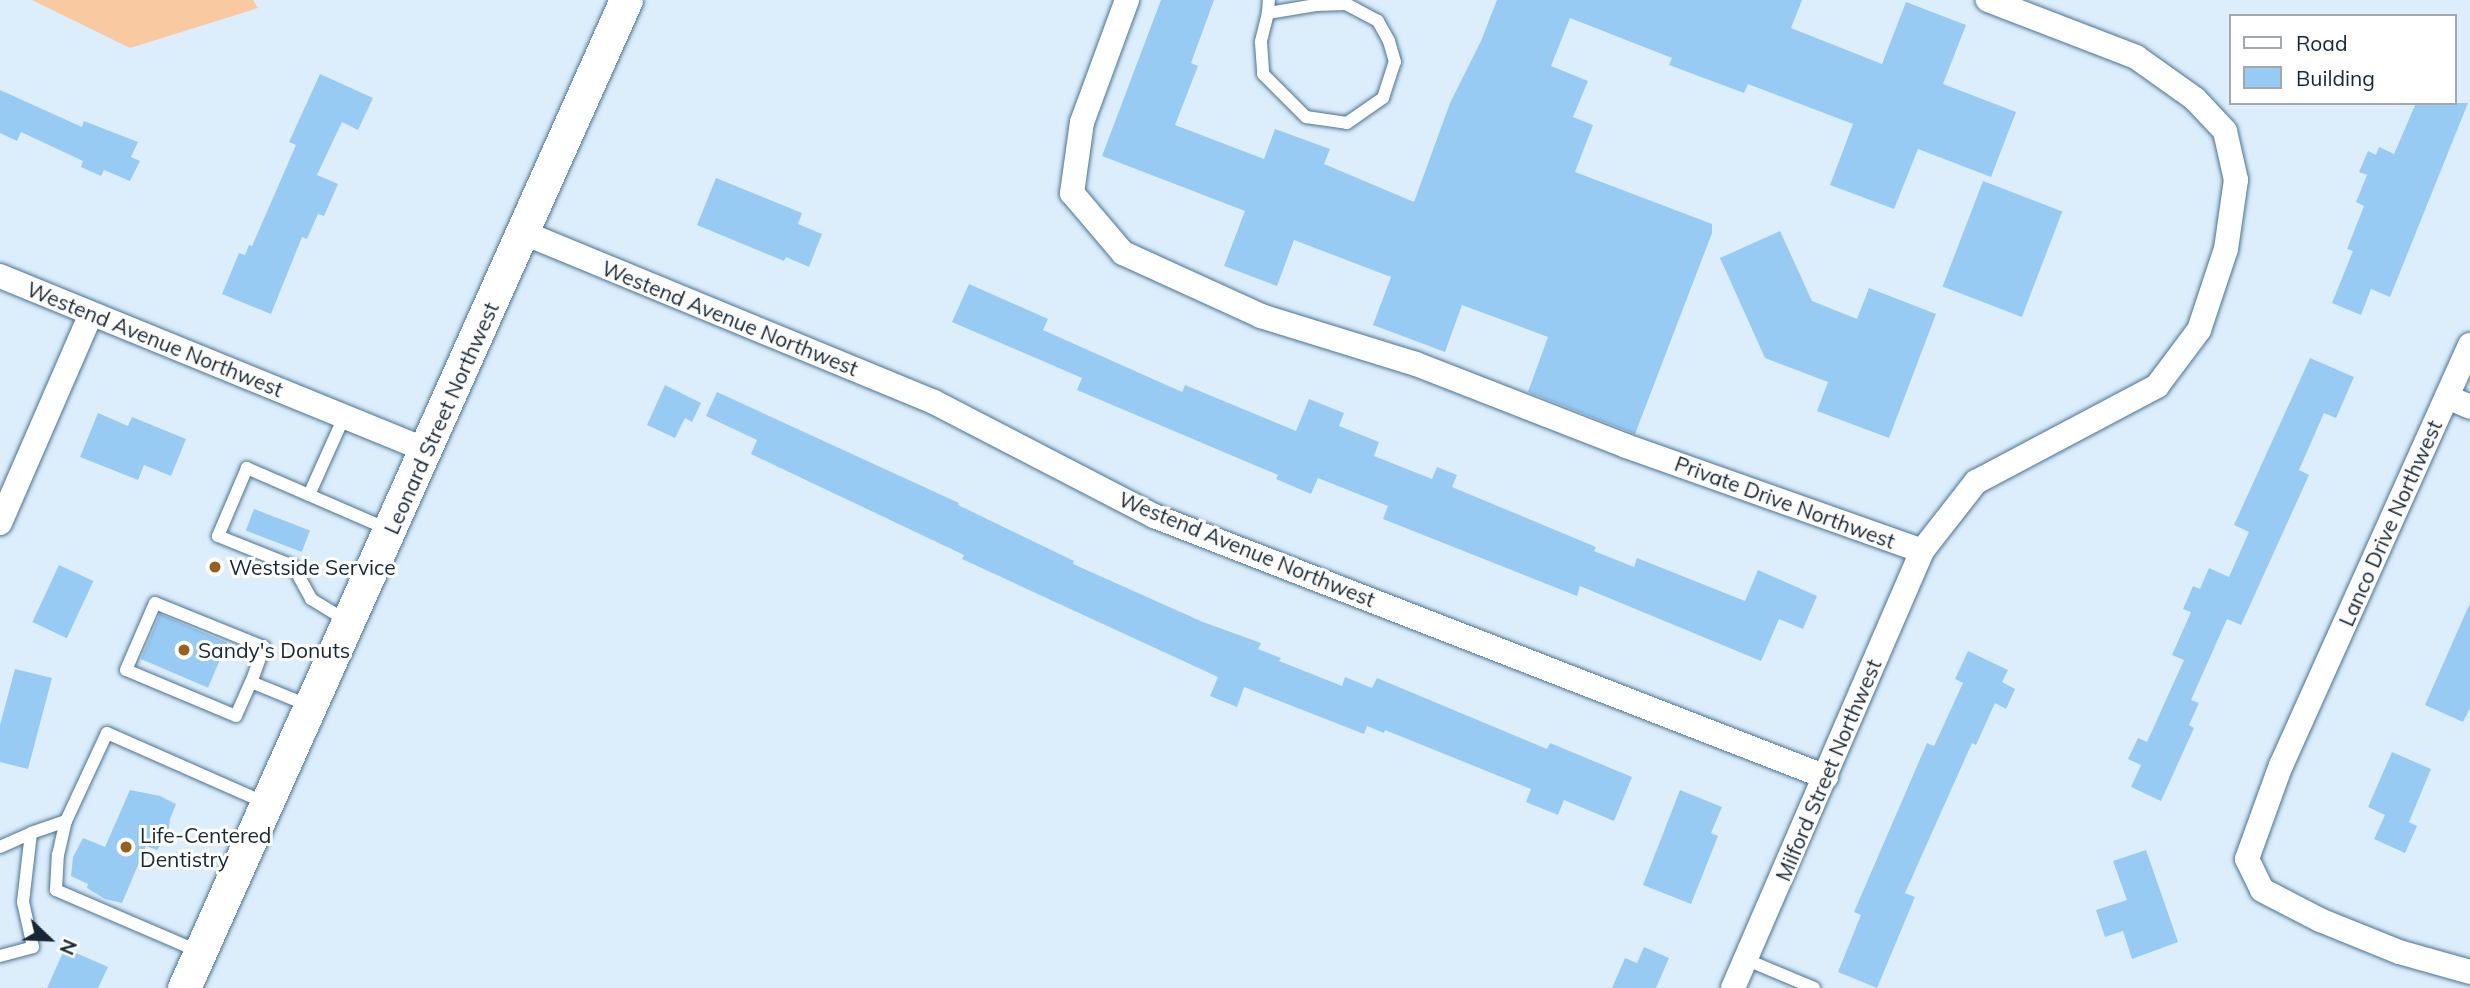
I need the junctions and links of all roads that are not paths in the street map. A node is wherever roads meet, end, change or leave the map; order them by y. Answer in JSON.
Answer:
{"nodes":[{"id":1,"x":626,"y":0,"type":"edge"},
{"id":2,"x":1127,"y":0,"type":"edge"},
{"id":3,"x":1988,"y":0,"type":"edge"},
{"id":4,"x":1269,"y":7,"type":"edge"},
{"id":5,"x":524,"y":233,"type":"junction"},
{"id":6,"x":0,"y":276,"type":"edge"},
{"id":7,"x":90,"y":314,"type":"junction"},
{"id":8,"x":2470,"y":345,"type":"edge"},
{"id":9,"x":2447,"y":397,"type":"junction"},
{"id":10,"x":2470,"y":407,"type":"edge"},
{"id":11,"x":344,"y":416,"type":"junction"},
{"id":12,"x":426,"y":450,"type":"junction"},
{"id":13,"x":309,"y":495,"type":"junction"},
{"id":14,"x":0,"y":523,"type":"edge"},
{"id":15,"x":390,"y":530,"type":"junction"},
{"id":16,"x":1922,"y":551,"type":"junction"},
{"id":17,"x":349,"y":621,"type":"junction"},
{"id":18,"x":251,"y":682,"type":"junction"},
{"id":19,"x":310,"y":706,"type":"junction"},
{"id":20,"x":1826,"y":777,"type":"junction"},
{"id":21,"x":267,"y":804,"type":"junction"},
{"id":22,"x":66,"y":821,"type":"junction"},
{"id":23,"x":31,"y":834,"type":"junction"},
{"id":24,"x":0,"y":847,"type":"edge"},
{"id":25,"x":200,"y":952,"type":"junction"},
{"id":26,"x":0,"y":956,"type":"edge"},
{"id":27,"x":1745,"y":959,"type":"junction"},
{"id":28,"x":2470,"y":972,"type":"edge"},
{"id":29,"x":184,"y":988,"type":"edge"},
{"id":30,"x":1733,"y":988,"type":"edge"},
{"id":31,"x":1814,"y":988,"type":"edge"}],
"edges":[{"from":1,"to":5,"type":"main road","name":"Leonard Street Northwest"},
{"from":2,"to":16,"type":"street","name":"Private Drive Northwest"},
{"from":3,"to":16,"type":"street","name":"Private Drive Northwest"},
{"from":4,"to":4,"type":"lane"},
{"from":5,"to":12,"type":"main road","name":"Leonard Street Northwest"},
{"from":5,"to":20,"type":"street","name":"Westend Avenue Northwest"},
{"from":6,"to":7,"type":"street","name":"Westend Avenue Northwest"},
{"from":7,"to":11,"type":"street","name":"Westend Avenue Northwest"},
{"from":7,"to":14,"type":"street"},
{"from":8,"to":9,"type":"street","name":"Lanco Drive Northwest"},
{"from":9,"to":10,"type":"street"},
{"from":9,"to":28,"type":"street","name":"Lanco Drive Northwest"},
{"from":11,"to":12,"type":"street","name":"Westend Avenue Northwest"},
{"from":11,"to":13,"type":"lane"},
{"from":12,"to":15,"type":"main road","name":"Leonard Street Northwest"},
{"from":13,"to":15,"type":"lane"},
{"from":13,"to":17,"type":"lane"},
{"from":15,"to":17,"type":"main road","name":"Leonard Street Northwest"},
{"from":16,"to":20,"type":"street","name":"Milford Street Northwest"},
{"from":17,"to":19,"type":"main road","name":"Leonard Street Northwest"},
{"from":18,"to":18,"type":"lane"},
{"from":18,"to":19,"type":"lane"},
{"from":19,"to":21,"type":"main road","name":"Leonard Street Northwest"},
{"from":20,"to":27,"type":"street","name":"Milford Street Northwest"},
{"from":21,"to":22,"type":"lane"},
{"from":21,"to":25,"type":"main road","name":"Leonard Street Northwest"},
{"from":22,"to":23,"type":"lane"},
{"from":22,"to":25,"type":"lane"},
{"from":23,"to":24,"type":"lane"},
{"from":23,"to":26,"type":"lane"},
{"from":25,"to":29,"type":"main road","name":"Leonard Street Northwest"},
{"from":27,"to":30,"type":"street","name":"Milford Street Northwest"},
{"from":27,"to":31,"type":"lane"}]}
